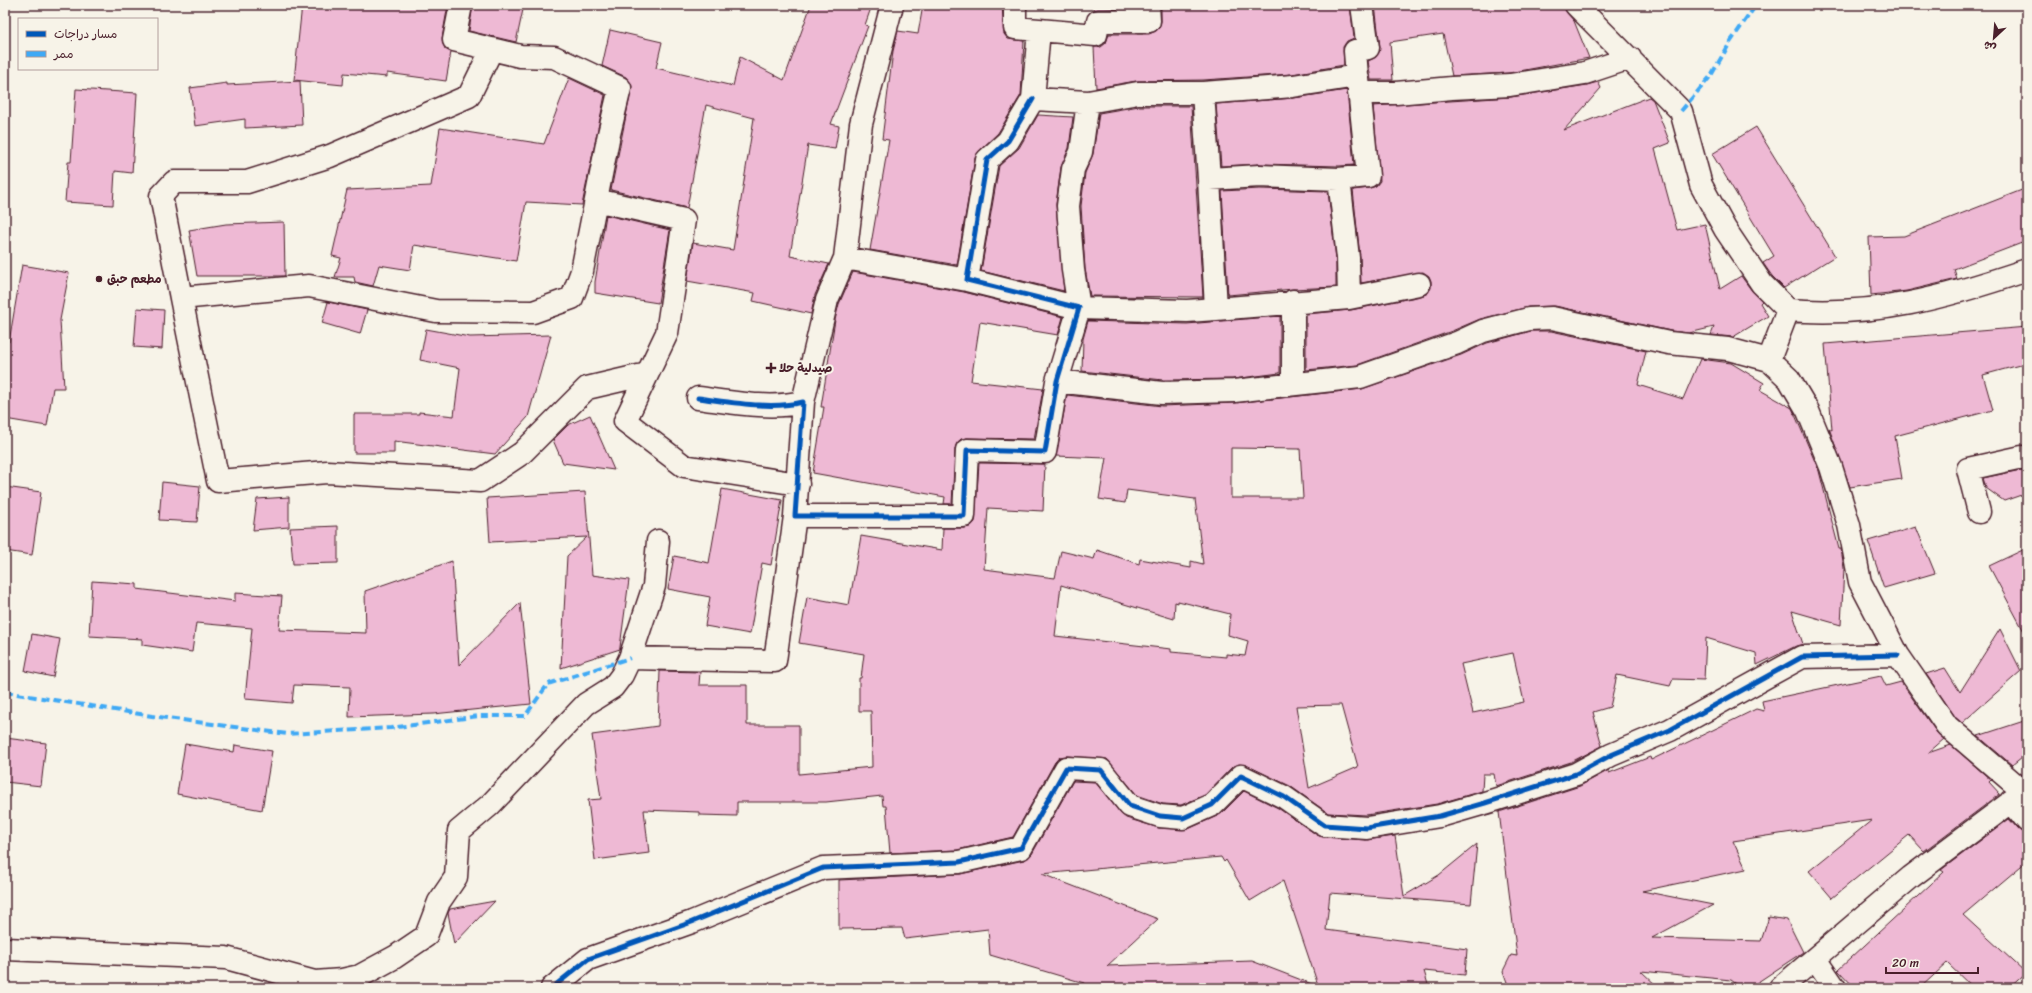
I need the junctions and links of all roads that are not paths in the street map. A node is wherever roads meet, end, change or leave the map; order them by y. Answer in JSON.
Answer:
{"nodes":[{"id":1,"x":461,"y":5,"type":"edge"},
{"id":2,"x":892,"y":5,"type":"edge"},
{"id":3,"x":1015,"y":5,"type":"edge"},
{"id":4,"x":1148,"y":5,"type":"edge"},
{"id":5,"x":1362,"y":5,"type":"edge"},
{"id":6,"x":1576,"y":5,"type":"edge"},
{"id":7,"x":1039,"y":30,"type":"junction"},
{"id":8,"x":492,"y":49,"type":"junction"},
{"id":9,"x":1630,"y":58,"type":"junction"},
{"id":10,"x":1358,"y":84,"type":"junction"},
{"id":11,"x":1203,"y":93,"type":"junction"},
{"id":12,"x":1033,"y":99,"type":"junction"},
{"id":13,"x":1088,"y":102,"type":"junction"},
{"id":14,"x":1209,"y":179,"type":"junction"},
{"id":15,"x":1339,"y":179,"type":"junction"},
{"id":16,"x":596,"y":200,"type":"junction"},
{"id":17,"x":845,"y":258,"type":"junction"},
{"id":18,"x":2027,"y":270,"type":"edge"},
{"id":19,"x":968,"y":280,"type":"junction"},
{"id":20,"x":1419,"y":284,"type":"dead end"},
{"id":21,"x":181,"y":298,"type":"junction"},
{"id":22,"x":1349,"y":298,"type":"junction"},
{"id":23,"x":1293,"y":301,"type":"junction"},
{"id":24,"x":1079,"y":308,"type":"junction"},
{"id":25,"x":1216,"y":309,"type":"junction"},
{"id":26,"x":1788,"y":310,"type":"junction"},
{"id":27,"x":1769,"y":360,"type":"junction"},
{"id":28,"x":647,"y":374,"type":"junction"},
{"id":29,"x":1057,"y":381,"type":"junction"},
{"id":30,"x":1292,"y":384,"type":"junction"},
{"id":31,"x":698,"y":398,"type":"dead end"},
{"id":32,"x":803,"y":402,"type":"junction"},
{"id":33,"x":2027,"y":459,"type":"edge"},
{"id":34,"x":798,"y":484,"type":"junction"},
{"id":35,"x":1979,"y":512,"type":"dead end"},
{"id":36,"x":795,"y":516,"type":"junction"},
{"id":37,"x":658,"y":541,"type":"dead end"},
{"id":38,"x":1898,"y":655,"type":"junction"},
{"id":39,"x":630,"y":658,"type":"junction"},
{"id":40,"x":2021,"y":794,"type":"edge"},
{"id":41,"x":2027,"y":821,"type":"edge"},
{"id":42,"x":5,"y":949,"type":"edge"},
{"id":43,"x":1815,"y":959,"type":"junction"},
{"id":44,"x":552,"y":988,"type":"edge"},
{"id":45,"x":1780,"y":988,"type":"edge"},
{"id":46,"x":1835,"y":988,"type":"edge"}],
"edges":[{"from":1,"to":8,"type":"street"},
{"from":2,"to":17,"type":"street"},
{"from":3,"to":7,"type":"street"},
{"from":4,"to":7,"type":"street"},
{"from":5,"to":10,"type":"street"},
{"from":6,"to":9,"type":"street"},
{"from":7,"to":12,"type":"street"},
{"from":8,"to":16,"type":"street"},
{"from":8,"to":21,"type":"street"},
{"from":9,"to":10,"type":"street"},
{"from":9,"to":26,"type":"street"},
{"from":10,"to":11,"type":"street"},
{"from":10,"to":15,"type":"street"},
{"from":11,"to":13,"type":"street"},
{"from":11,"to":14,"type":"street"},
{"from":12,"to":13,"type":"street"},
{"from":12,"to":19,"type":"street"},
{"from":13,"to":24,"type":"street"},
{"from":14,"to":15,"type":"street"},
{"from":14,"to":25,"type":"street"},
{"from":15,"to":22,"type":"street"},
{"from":16,"to":21,"type":"street"},
{"from":16,"to":28,"type":"street"},
{"from":17,"to":19,"type":"street"},
{"from":17,"to":32,"type":"street"},
{"from":18,"to":26,"type":"street"},
{"from":19,"to":24,"type":"street"},
{"from":20,"to":22,"type":"street"},
{"from":21,"to":28,"type":"street"},
{"from":22,"to":23,"type":"street"},
{"from":23,"to":25,"type":"street"},
{"from":23,"to":30,"type":"street"},
{"from":24,"to":25,"type":"street"},
{"from":24,"to":29,"type":"street"},
{"from":26,"to":27,"type":"street"},
{"from":27,"to":30,"type":"street"},
{"from":27,"to":38,"type":"street"},
{"from":28,"to":34,"type":"street"},
{"from":29,"to":30,"type":"street"},
{"from":29,"to":36,"type":"street"},
{"from":31,"to":32,"type":"street"},
{"from":32,"to":34,"type":"street"},
{"from":33,"to":35,"type":"street"},
{"from":34,"to":36,"type":"street"},
{"from":36,"to":39,"type":"street"},
{"from":37,"to":39,"type":"street"},
{"from":38,"to":40,"type":"street"},
{"from":38,"to":44,"type":"street"},
{"from":39,"to":42,"type":"street"},
{"from":40,"to":41,"type":"street"},
{"from":40,"to":43,"type":"street"},
{"from":43,"to":45,"type":"street"},
{"from":43,"to":46,"type":"street"}]}
